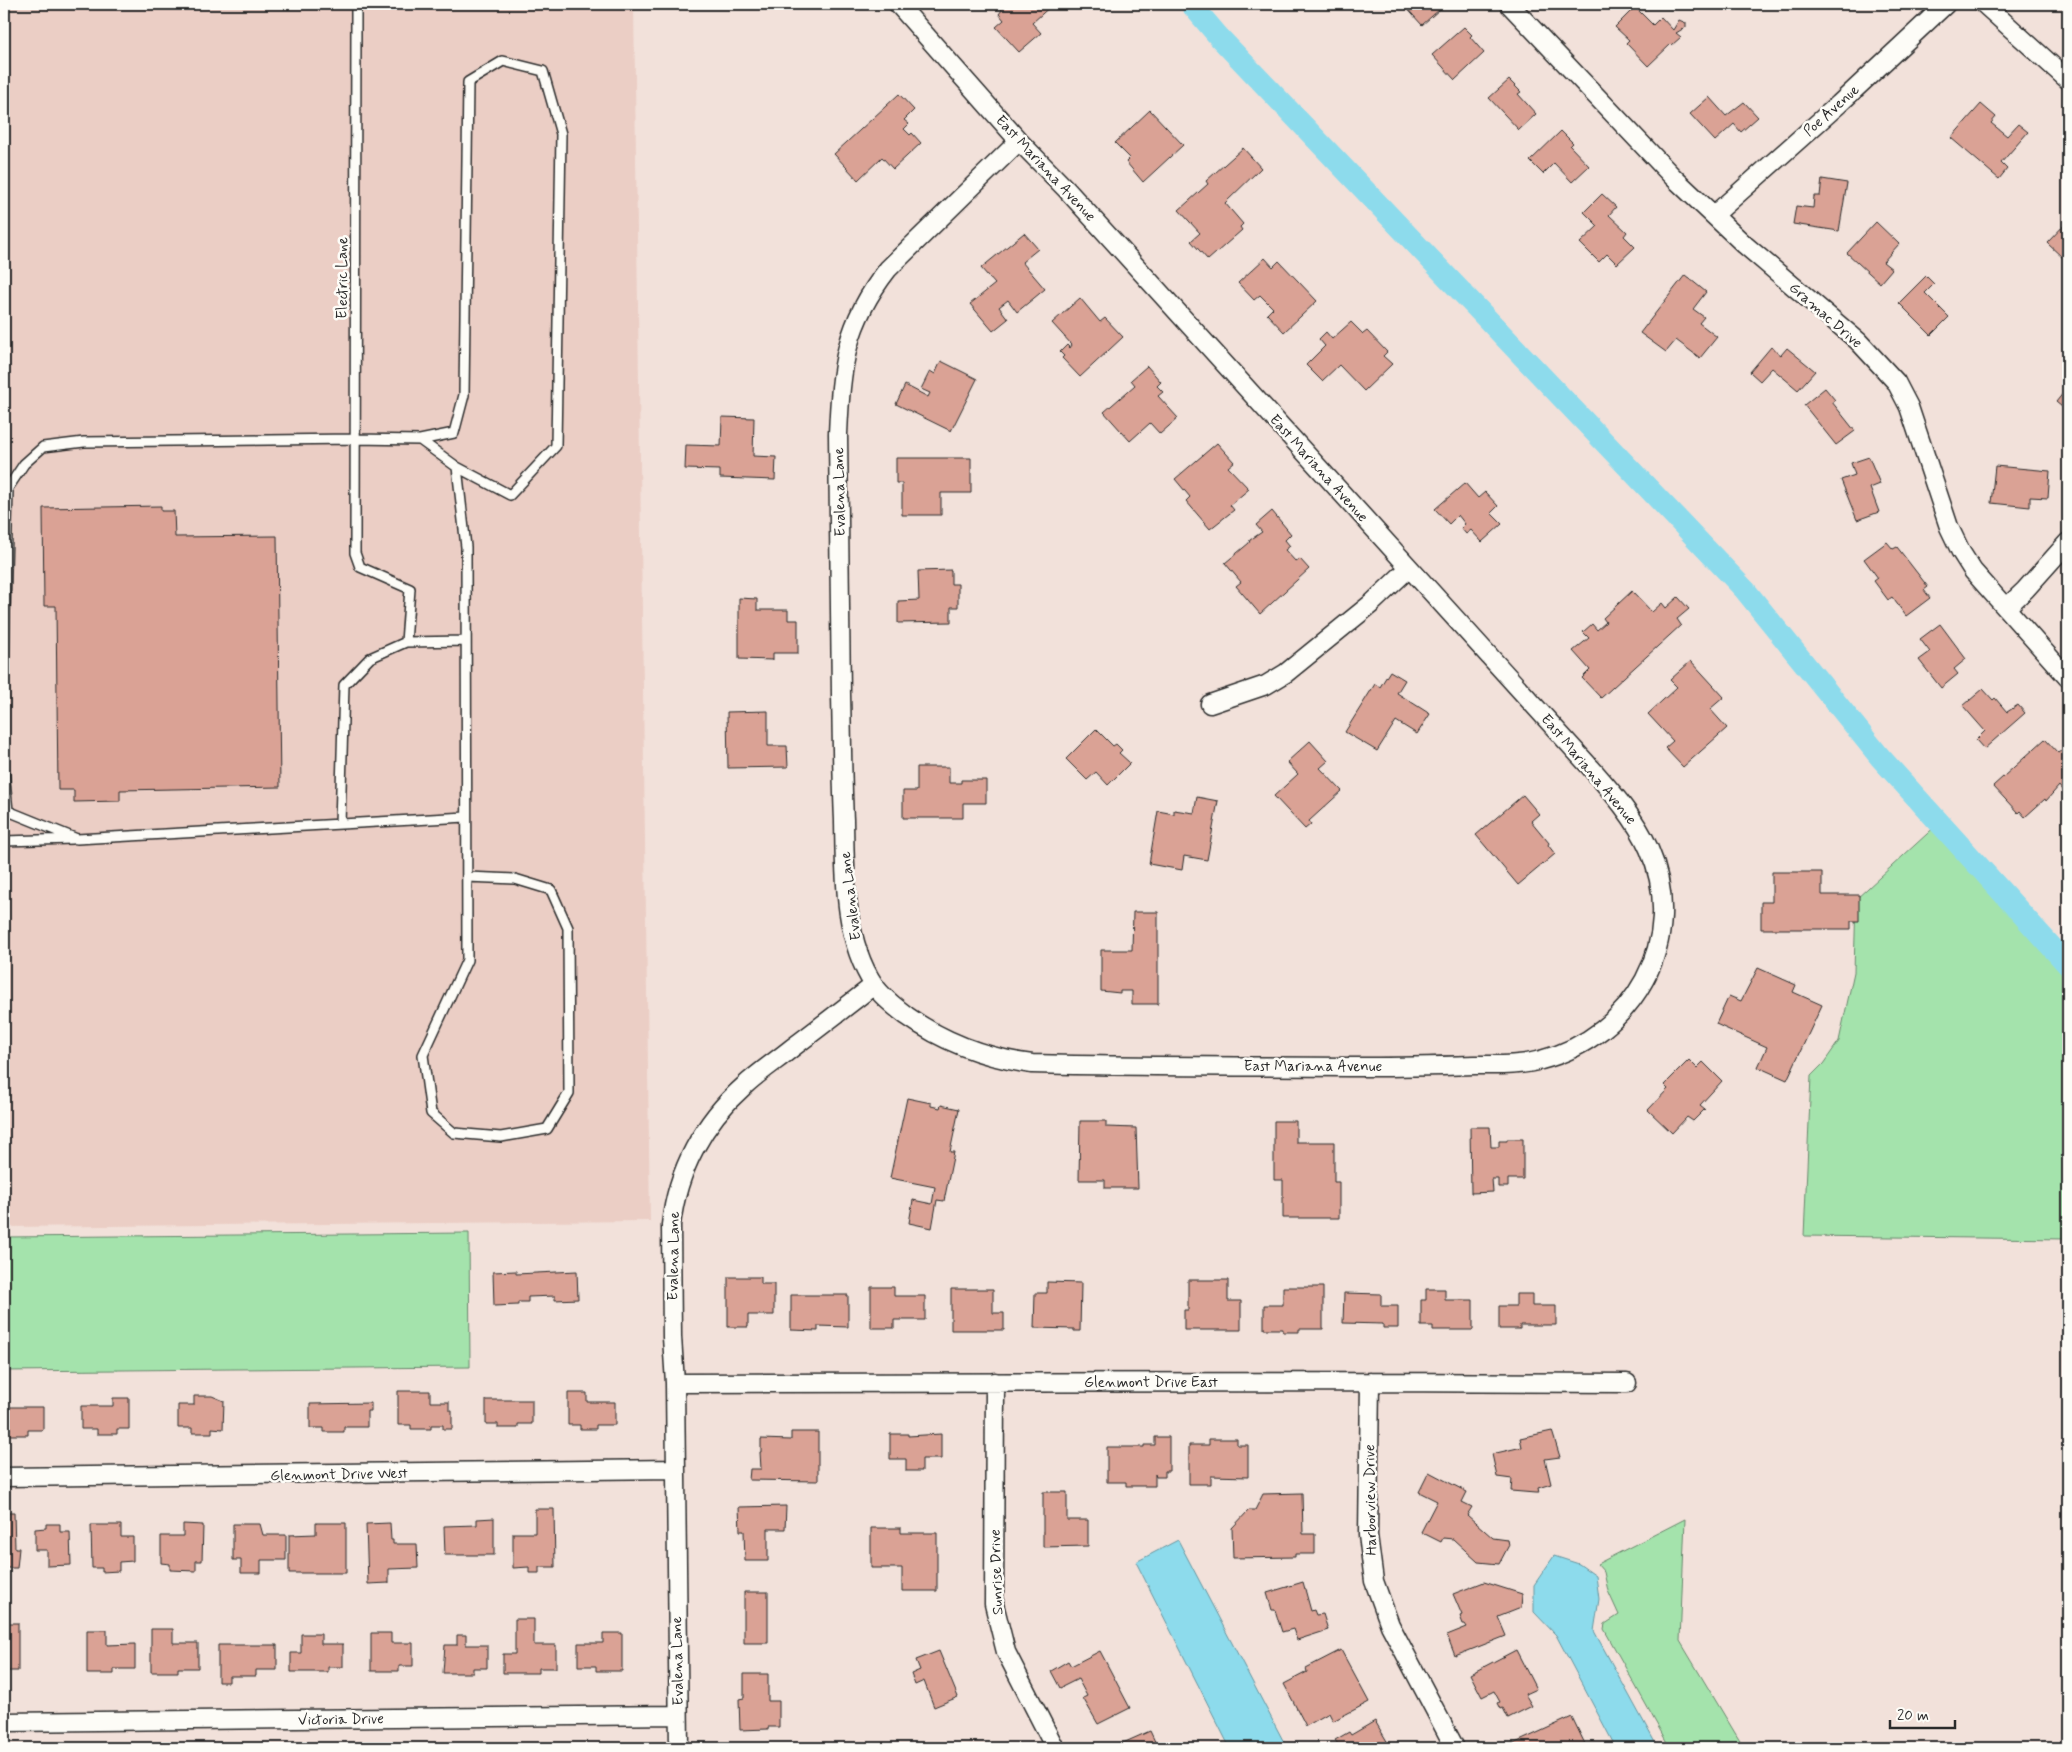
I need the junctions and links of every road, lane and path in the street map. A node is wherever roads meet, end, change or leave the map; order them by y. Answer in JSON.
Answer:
{"nodes":[{"id":1,"x":356,"y":4,"type":"edge"},
{"id":2,"x":898,"y":4,"type":"edge"},
{"id":3,"x":1509,"y":4,"type":"edge"},
{"id":4,"x":1946,"y":4,"type":"edge"},
{"id":5,"x":1984,"y":4,"type":"edge"},
{"id":6,"x":2068,"y":80,"type":"edge"},
{"id":7,"x":1019,"y":141,"type":"junction"},
{"id":8,"x":1714,"y":214,"type":"junction"},
{"id":9,"x":355,"y":439,"type":"junction"},
{"id":10,"x":420,"y":440,"type":"junction"},
{"id":11,"x":457,"y":467,"type":"junction"},
{"id":12,"x":2068,"y":542,"type":"edge"},
{"id":13,"x":1409,"y":568,"type":"junction"},
{"id":14,"x":2006,"y":608,"type":"junction"},
{"id":15,"x":466,"y":641,"type":"junction"},
{"id":16,"x":406,"y":642,"type":"junction"},
{"id":17,"x":4,"y":651,"type":"edge"},
{"id":18,"x":2068,"y":678,"type":"edge"},
{"id":19,"x":1210,"y":704,"type":"dead end"},
{"id":20,"x":4,"y":771,"type":"edge"},
{"id":21,"x":466,"y":817,"type":"junction"},
{"id":22,"x":340,"y":824,"type":"junction"},
{"id":23,"x":77,"y":839,"type":"junction"},
{"id":24,"x":4,"y":841,"type":"edge"},
{"id":25,"x":467,"y":877,"type":"junction"},
{"id":26,"x":874,"y":985,"type":"junction"},
{"id":27,"x":995,"y":1382,"type":"junction"},
{"id":28,"x":1370,"y":1382,"type":"junction"},
{"id":29,"x":675,"y":1383,"type":"junction"},
{"id":30,"x":1627,"y":1384,"type":"dead end"},
{"id":31,"x":675,"y":1470,"type":"junction"},
{"id":32,"x":4,"y":1477,"type":"edge"},
{"id":33,"x":678,"y":1715,"type":"junction"},
{"id":34,"x":4,"y":1722,"type":"edge"},
{"id":35,"x":679,"y":1748,"type":"edge"},
{"id":36,"x":1055,"y":1748,"type":"edge"},
{"id":37,"x":1455,"y":1748,"type":"edge"}],
"edges":[{"from":1,"to":9,"type":"lane","name":"Electric Lane"},
{"from":2,"to":7,"type":"street","name":"East Mariana Avenue"},
{"from":3,"to":8,"type":"street","name":"Gramac Drive"},
{"from":4,"to":8,"type":"street","name":"Poe Avenue"},
{"from":5,"to":6,"type":"street"},
{"from":7,"to":13,"type":"street","name":"East Mariana Avenue"},
{"from":7,"to":26,"type":"street","name":"Evalena Lane"},
{"from":8,"to":14,"type":"street","name":"Gramac Drive"},
{"from":9,"to":10,"type":"lane"},
{"from":9,"to":16,"type":"lane","name":"Electric Lane"},
{"from":9,"to":17,"type":"lane"},
{"from":10,"to":11,"type":"lane"},
{"from":10,"to":11,"type":"lane"},
{"from":11,"to":15,"type":"lane"},
{"from":12,"to":14,"type":"street"},
{"from":13,"to":19,"type":"street"},
{"from":13,"to":26,"type":"street","name":"East Mariana Avenue"},
{"from":14,"to":18,"type":"street","name":"Gramac Drive"},
{"from":15,"to":16,"type":"lane"},
{"from":15,"to":21,"type":"lane"},
{"from":16,"to":22,"type":"lane"},
{"from":20,"to":23,"type":"lane"},
{"from":21,"to":22,"type":"lane"},
{"from":21,"to":25,"type":"lane"},
{"from":22,"to":23,"type":"lane"},
{"from":23,"to":24,"type":"lane"},
{"from":25,"to":25,"type":"lane"},
{"from":26,"to":29,"type":"street","name":"Evalena Lane"},
{"from":27,"to":28,"type":"street","name":"Glenmont Drive East"},
{"from":27,"to":29,"type":"street","name":"Glenmont Drive East"},
{"from":27,"to":36,"type":"street","name":"Sunrise Drive"},
{"from":28,"to":30,"type":"street","name":"Glenmont Drive East"},
{"from":28,"to":37,"type":"street","name":"Harborview Drive"},
{"from":29,"to":31,"type":"street","name":"Evalena Lane"},
{"from":31,"to":32,"type":"street","name":"Glenmont Drive West"},
{"from":31,"to":33,"type":"street","name":"Evalena Lane"},
{"from":33,"to":34,"type":"street","name":"Victoria Drive"},
{"from":33,"to":35,"type":"street","name":"Evalena Lane"}]}
